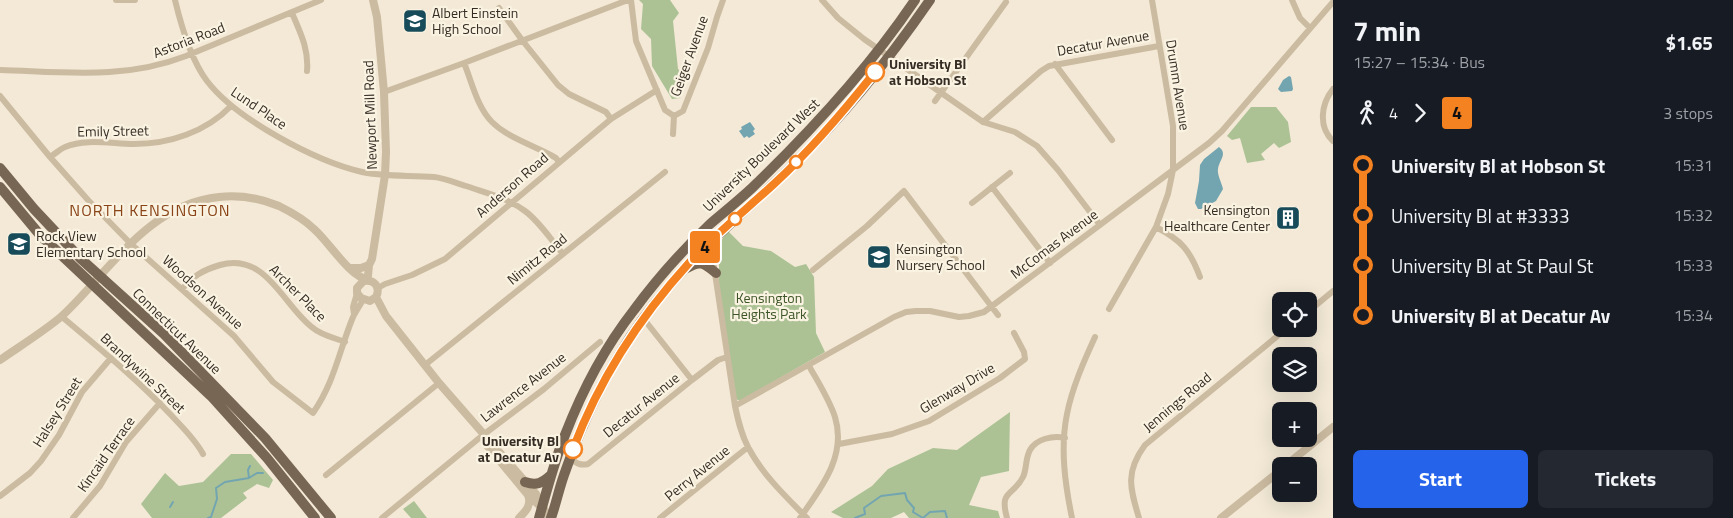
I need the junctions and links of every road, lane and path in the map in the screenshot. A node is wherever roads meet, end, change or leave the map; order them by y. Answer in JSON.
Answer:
{"nodes":[{"id":1,"x":116,"y":0,"type":"edge"},
{"id":2,"x":135,"y":0,"type":"edge"},
{"id":3,"x":176,"y":0,"type":"edge"},
{"id":4,"x":321,"y":0,"type":"edge"},
{"id":5,"x":373,"y":0,"type":"edge"},
{"id":6,"x":629,"y":0,"type":"edge"},
{"id":7,"x":723,"y":0,"type":"edge"},
{"id":8,"x":822,"y":0,"type":"edge"},
{"id":9,"x":915,"y":0,"type":"edge"},
{"id":10,"x":930,"y":0,"type":"edge"},
{"id":11,"x":1152,"y":0,"type":"edge"},
{"id":12,"x":1292,"y":0,"type":"edge"},
{"id":13,"x":1006,"y":2,"type":"dead end"},
{"id":14,"x":1333,"y":2,"type":"edge"},
{"id":15,"x":499,"y":8,"type":"dead end"},
{"id":16,"x":292,"y":12,"type":"junction"},
{"id":17,"x":1310,"y":28,"type":"junction"},
{"id":18,"x":522,"y":40,"type":"junction"},
{"id":19,"x":1159,"y":46,"type":"junction"},
{"id":20,"x":878,"y":48,"type":"junction"},
{"id":21,"x":192,"y":54,"type":"junction"},
{"id":22,"x":888,"y":55,"type":"junction"},
{"id":23,"x":464,"y":63,"type":"junction"},
{"id":24,"x":1055,"y":64,"type":"junction"},
{"id":25,"x":0,"y":70,"type":"edge"},
{"id":26,"x":307,"y":71,"type":"dead end"},
{"id":27,"x":1333,"y":89,"type":"edge"},
{"id":28,"x":657,"y":90,"type":"junction"},
{"id":29,"x":384,"y":92,"type":"junction"},
{"id":30,"x":941,"y":92,"type":"junction"},
{"id":31,"x":0,"y":96,"type":"edge"},
{"id":32,"x":935,"y":101,"type":"dead end"},
{"id":33,"x":231,"y":106,"type":"junction"},
{"id":34,"x":674,"y":116,"type":"junction"},
{"id":35,"x":611,"y":118,"type":"junction"},
{"id":36,"x":983,"y":122,"type":"junction"},
{"id":37,"x":673,"y":134,"type":"dead end"},
{"id":38,"x":1112,"y":140,"type":"dead end"},
{"id":39,"x":1333,"y":141,"type":"edge"},
{"id":40,"x":50,"y":157,"type":"junction"},
{"id":41,"x":559,"y":162,"type":"junction"},
{"id":42,"x":0,"y":168,"type":"edge"},
{"id":43,"x":1172,"y":170,"type":"junction"},
{"id":44,"x":665,"y":172,"type":"dead end"},
{"id":45,"x":1010,"y":173,"type":"dead end"},
{"id":46,"x":385,"y":175,"type":"junction"},
{"id":47,"x":0,"y":187,"type":"edge"},
{"id":48,"x":992,"y":188,"type":"junction"},
{"id":49,"x":512,"y":203,"type":"junction"},
{"id":50,"x":972,"y":203,"type":"dead end"},
{"id":51,"x":1100,"y":225,"type":"junction"},
{"id":52,"x":708,"y":226,"type":"junction"},
{"id":53,"x":1156,"y":227,"type":"junction"},
{"id":54,"x":711,"y":242,"type":"junction"},
{"id":55,"x":131,"y":244,"type":"junction"},
{"id":56,"x":563,"y":254,"type":"junction"},
{"id":57,"x":370,"y":262,"type":"junction"},
{"id":58,"x":1050,"y":263,"type":"junction"},
{"id":59,"x":351,"y":269,"type":"junction"},
{"id":60,"x":814,"y":270,"type":"dead end"},
{"id":61,"x":682,"y":271,"type":"junction"},
{"id":62,"x":716,"y":273,"type":"junction"},
{"id":63,"x":100,"y":276,"type":"junction"},
{"id":64,"x":1200,"y":277,"type":"dead end"},
{"id":65,"x":366,"y":284,"type":"junction"},
{"id":66,"x":92,"y":285,"type":"junction"},
{"id":67,"x":182,"y":289,"type":"junction"},
{"id":68,"x":1333,"y":291,"type":"edge"},
{"id":69,"x":370,"y":299,"type":"junction"},
{"id":70,"x":1317,"y":304,"type":"edge"},
{"id":71,"x":992,"y":306,"type":"junction"},
{"id":72,"x":1109,"y":308,"type":"dead end"},
{"id":73,"x":354,"y":314,"type":"junction"},
{"id":74,"x":998,"y":315,"type":"dead end"},
{"id":75,"x":61,"y":316,"type":"junction"},
{"id":76,"x":643,"y":318,"type":"junction"},
{"id":77,"x":1014,"y":333,"type":"dead end"},
{"id":78,"x":1276,"y":337,"type":"edge"},
{"id":79,"x":1095,"y":338,"type":"dead end"},
{"id":80,"x":345,"y":342,"type":"junction"},
{"id":81,"x":600,"y":342,"type":"dead end"},
{"id":82,"x":588,"y":353,"type":"junction"},
{"id":83,"x":728,"y":357,"type":"junction"},
{"id":84,"x":111,"y":358,"type":"junction"},
{"id":85,"x":0,"y":360,"type":"edge"},
{"id":86,"x":602,"y":360,"type":"junction"},
{"id":87,"x":425,"y":365,"type":"junction"},
{"id":88,"x":809,"y":366,"type":"junction"},
{"id":89,"x":692,"y":380,"type":"junction"},
{"id":90,"x":439,"y":383,"type":"junction"},
{"id":91,"x":160,"y":403,"type":"junction"},
{"id":92,"x":735,"y":406,"type":"junction"},
{"id":93,"x":1333,"y":428,"type":"edge"},
{"id":94,"x":483,"y":435,"type":"junction"},
{"id":95,"x":1064,"y":438,"type":"junction"},
{"id":96,"x":839,"y":444,"type":"junction"},
{"id":97,"x":748,"y":448,"type":"junction"},
{"id":98,"x":276,"y":450,"type":"junction"},
{"id":99,"x":203,"y":454,"type":"dead end"},
{"id":100,"x":1296,"y":457,"type":"edge"},
{"id":101,"x":267,"y":458,"type":"junction"},
{"id":102,"x":570,"y":458,"type":"junction"},
{"id":103,"x":552,"y":474,"type":"junction"},
{"id":104,"x":326,"y":475,"type":"dead end"},
{"id":105,"x":1272,"y":477,"type":"edge"},
{"id":106,"x":525,"y":482,"type":"junction"},
{"id":107,"x":528,"y":495,"type":"junction"},
{"id":108,"x":0,"y":496,"type":"edge"},
{"id":109,"x":542,"y":507,"type":"junction"},
{"id":110,"x":803,"y":516,"type":"edge"},
{"id":111,"x":73,"y":518,"type":"edge"},
{"id":112,"x":315,"y":518,"type":"edge"},
{"id":113,"x":331,"y":518,"type":"edge"},
{"id":114,"x":382,"y":518,"type":"edge"},
{"id":115,"x":520,"y":518,"type":"edge"},
{"id":116,"x":539,"y":518,"type":"edge"},
{"id":117,"x":550,"y":518,"type":"edge"},
{"id":118,"x":660,"y":518,"type":"edge"},
{"id":119,"x":1007,"y":518,"type":"edge"},
{"id":120,"x":1072,"y":518,"type":"edge"},
{"id":121,"x":1138,"y":518,"type":"edge"},
{"id":122,"x":1221,"y":518,"type":"edge"}],
"edges":[{"from":1,"to":2,"type":"street"},
{"from":3,"to":21,"type":"street","name":"Lund Place"},
{"from":4,"to":16,"type":"street","name":"Astoria Road"},
{"from":5,"to":29,"type":"street","name":"Newport Mill Road"},
{"from":6,"to":18,"type":"street"},
{"from":6,"to":28,"type":"street"},
{"from":7,"to":34,"type":"street","name":"Geiger Avenue"},
{"from":8,"to":20,"type":"street"},
{"from":9,"to":20,"type":"main road","name":"University Boulevard West"},
{"from":10,"to":22,"type":"main road","name":"University Boulevard West"},
{"from":11,"to":19,"type":"street","name":"Drumm Avenue"},
{"from":12,"to":17,"type":"street"},
{"from":13,"to":30,"type":"street"},
{"from":14,"to":17,"type":"street","name":"McComas Avenue"},
{"from":15,"to":18,"type":"street"},
{"from":16,"to":21,"type":"street","name":"Astoria Road"},
{"from":16,"to":26,"type":"street"},
{"from":17,"to":43,"type":"street","name":"McComas Avenue"},
{"from":18,"to":23,"type":"street"},
{"from":18,"to":35,"type":"street"},
{"from":19,"to":24,"type":"street","name":"Decatur Avenue"},
{"from":19,"to":43,"type":"street","name":"Drumm Avenue"},
{"from":20,"to":22,"type":"street"},
{"from":20,"to":52,"type":"main road","name":"University Boulevard West"},
{"from":21,"to":25,"type":"street","name":"Astoria Road"},
{"from":21,"to":33,"type":"street","name":"Lund Place"},
{"from":22,"to":30,"type":"street"},
{"from":22,"to":54,"type":"main road","name":"University Boulevard West"},
{"from":23,"to":29,"type":"street"},
{"from":23,"to":41,"type":"street"},
{"from":24,"to":36,"type":"street","name":"Decatur Avenue"},
{"from":24,"to":38,"type":"street"},
{"from":27,"to":39,"type":"street"},
{"from":28,"to":34,"type":"street"},
{"from":28,"to":35,"type":"street","name":"Anderson Road"},
{"from":29,"to":46,"type":"street","name":"Newport Mill Road"},
{"from":30,"to":32,"type":"street"},
{"from":30,"to":36,"type":"street"},
{"from":31,"to":40,"type":"street","name":"Woodson Avenue"},
{"from":33,"to":40,"type":"street","name":"Emily Street"},
{"from":33,"to":46,"type":"street","name":"Lund Place"},
{"from":34,"to":37,"type":"street"},
{"from":35,"to":41,"type":"street","name":"Anderson Road"},
{"from":36,"to":51,"type":"street"},
{"from":40,"to":55,"type":"street","name":"Woodson Avenue"},
{"from":41,"to":49,"type":"street","name":"Anderson Road"},
{"from":42,"to":63,"type":"main road","name":"Connecticut Avenue"},
{"from":43,"to":51,"type":"street","name":"McComas Avenue"},
{"from":43,"to":53,"type":"street","name":"Drumm Avenue"},
{"from":44,"to":56,"type":"street","name":"Nimitz Road"},
{"from":45,"to":48,"type":"street"},
{"from":46,"to":49,"type":"street","name":"Lund Place"},
{"from":46,"to":57,"type":"street","name":"Newport Mill Road"},
{"from":47,"to":66,"type":"main road","name":"Connecticut Avenue"},
{"from":48,"to":50,"type":"street"},
{"from":48,"to":58,"type":"street"},
{"from":49,"to":56,"type":"street","name":"Lund Place"},
{"from":49,"to":65,"type":"street","name":"Anderson Road"},
{"from":51,"to":58,"type":"street","name":"McComas Avenue"},
{"from":52,"to":54,"type":"street"},
{"from":52,"to":86,"type":"main road","name":"University Boulevard West"},
{"from":53,"to":64,"type":"street"},
{"from":53,"to":72,"type":"street","name":"Drumm Avenue"},
{"from":54,"to":61,"type":"main road","name":"University Boulevard West"},
{"from":54,"to":62,"type":"street"},
{"from":55,"to":59,"type":"street"},
{"from":55,"to":63,"type":"street"},
{"from":55,"to":67,"type":"street","name":"Woodson Avenue"},
{"from":56,"to":87,"type":"street","name":"Nimitz Road"},
{"from":57,"to":59,"type":"street"},
{"from":57,"to":65,"type":"street","name":"Newport Mill Road"},
{"from":58,"to":71,"type":"street","name":"McComas Avenue"},
{"from":59,"to":65,"type":"street"},
{"from":60,"to":71,"type":"street"},
{"from":61,"to":62,"type":"main road"},
{"from":61,"to":76,"type":"main road","name":"University Boulevard West"},
{"from":62,"to":83,"type":"street"},
{"from":63,"to":66,"type":"street"},
{"from":63,"to":98,"type":"main road","name":"Connecticut Avenue"},
{"from":65,"to":69,"type":"street"},
{"from":65,"to":69,"type":"street"},
{"from":65,"to":73,"type":"street"},
{"from":66,"to":75,"type":"street"},
{"from":66,"to":101,"type":"main road","name":"Connecticut Avenue"},
{"from":67,"to":80,"type":"street","name":"Archer Place"},
{"from":67,"to":80,"type":"street","name":"Woodson Avenue"},
{"from":68,"to":70,"type":"street"},
{"from":69,"to":73,"type":"street"},
{"from":69,"to":87,"type":"street"},
{"from":71,"to":74,"type":"street"},
{"from":71,"to":88,"type":"street","name":"McComas Avenue"},
{"from":73,"to":80,"type":"street"},
{"from":75,"to":84,"type":"street","name":"Brandywine Street"},
{"from":75,"to":85,"type":"street"},
{"from":76,"to":89,"type":"street"},
{"from":76,"to":102,"type":"main road","name":"University Boulevard West"},
{"from":77,"to":96,"type":"street","name":"Glenway Drive"},
{"from":78,"to":121,"type":"street","name":"Jennings Road"},
{"from":79,"to":95,"type":"street"},
{"from":81,"to":82,"type":"street","name":"Lawrence Avenue"},
{"from":82,"to":86,"type":"street"},
{"from":82,"to":94,"type":"street","name":"Lawrence Avenue"},
{"from":83,"to":89,"type":"street","name":"Decatur Avenue"},
{"from":83,"to":92,"type":"street"},
{"from":84,"to":91,"type":"street","name":"Brandywine Street"},
{"from":84,"to":108,"type":"street","name":"Halsey Street"},
{"from":86,"to":103,"type":"main road","name":"University Boulevard West"},
{"from":87,"to":90,"type":"street"},
{"from":88,"to":92,"type":"street","name":"McComas Avenue"},
{"from":88,"to":96,"type":"street"},
{"from":89,"to":102,"type":"street","name":"Decatur Avenue"},
{"from":90,"to":94,"type":"street"},
{"from":90,"to":104,"type":"street"},
{"from":91,"to":99,"type":"street","name":"Brandywine Street"},
{"from":91,"to":111,"type":"street","name":"Kincaid Terrace"},
{"from":92,"to":97,"type":"street"},
{"from":93,"to":100,"type":"street"},
{"from":94,"to":106,"type":"street"},
{"from":94,"to":107,"type":"street"},
{"from":94,"to":114,"type":"street","name":"Lawrence Avenue"},
{"from":95,"to":119,"type":"street"},
{"from":95,"to":120,"type":"street"},
{"from":96,"to":110,"type":"street"},
{"from":97,"to":110,"type":"street"},
{"from":97,"to":118,"type":"street","name":"Perry Avenue"},
{"from":98,"to":101,"type":"main road"},
{"from":98,"to":113,"type":"main road","name":"Connecticut Avenue"},
{"from":101,"to":112,"type":"main road","name":"Connecticut Avenue"},
{"from":102,"to":117,"type":"main road","name":"University Boulevard West"},
{"from":103,"to":106,"type":"main road"},
{"from":103,"to":109,"type":"main road","name":"University Boulevard West"},
{"from":105,"to":122,"type":"street"},
{"from":106,"to":109,"type":"street"},
{"from":107,"to":109,"type":"street"},
{"from":107,"to":115,"type":"street"},
{"from":109,"to":116,"type":"main road","name":"University Boulevard West"},
{"from":109,"to":117,"type":"street"}]}
